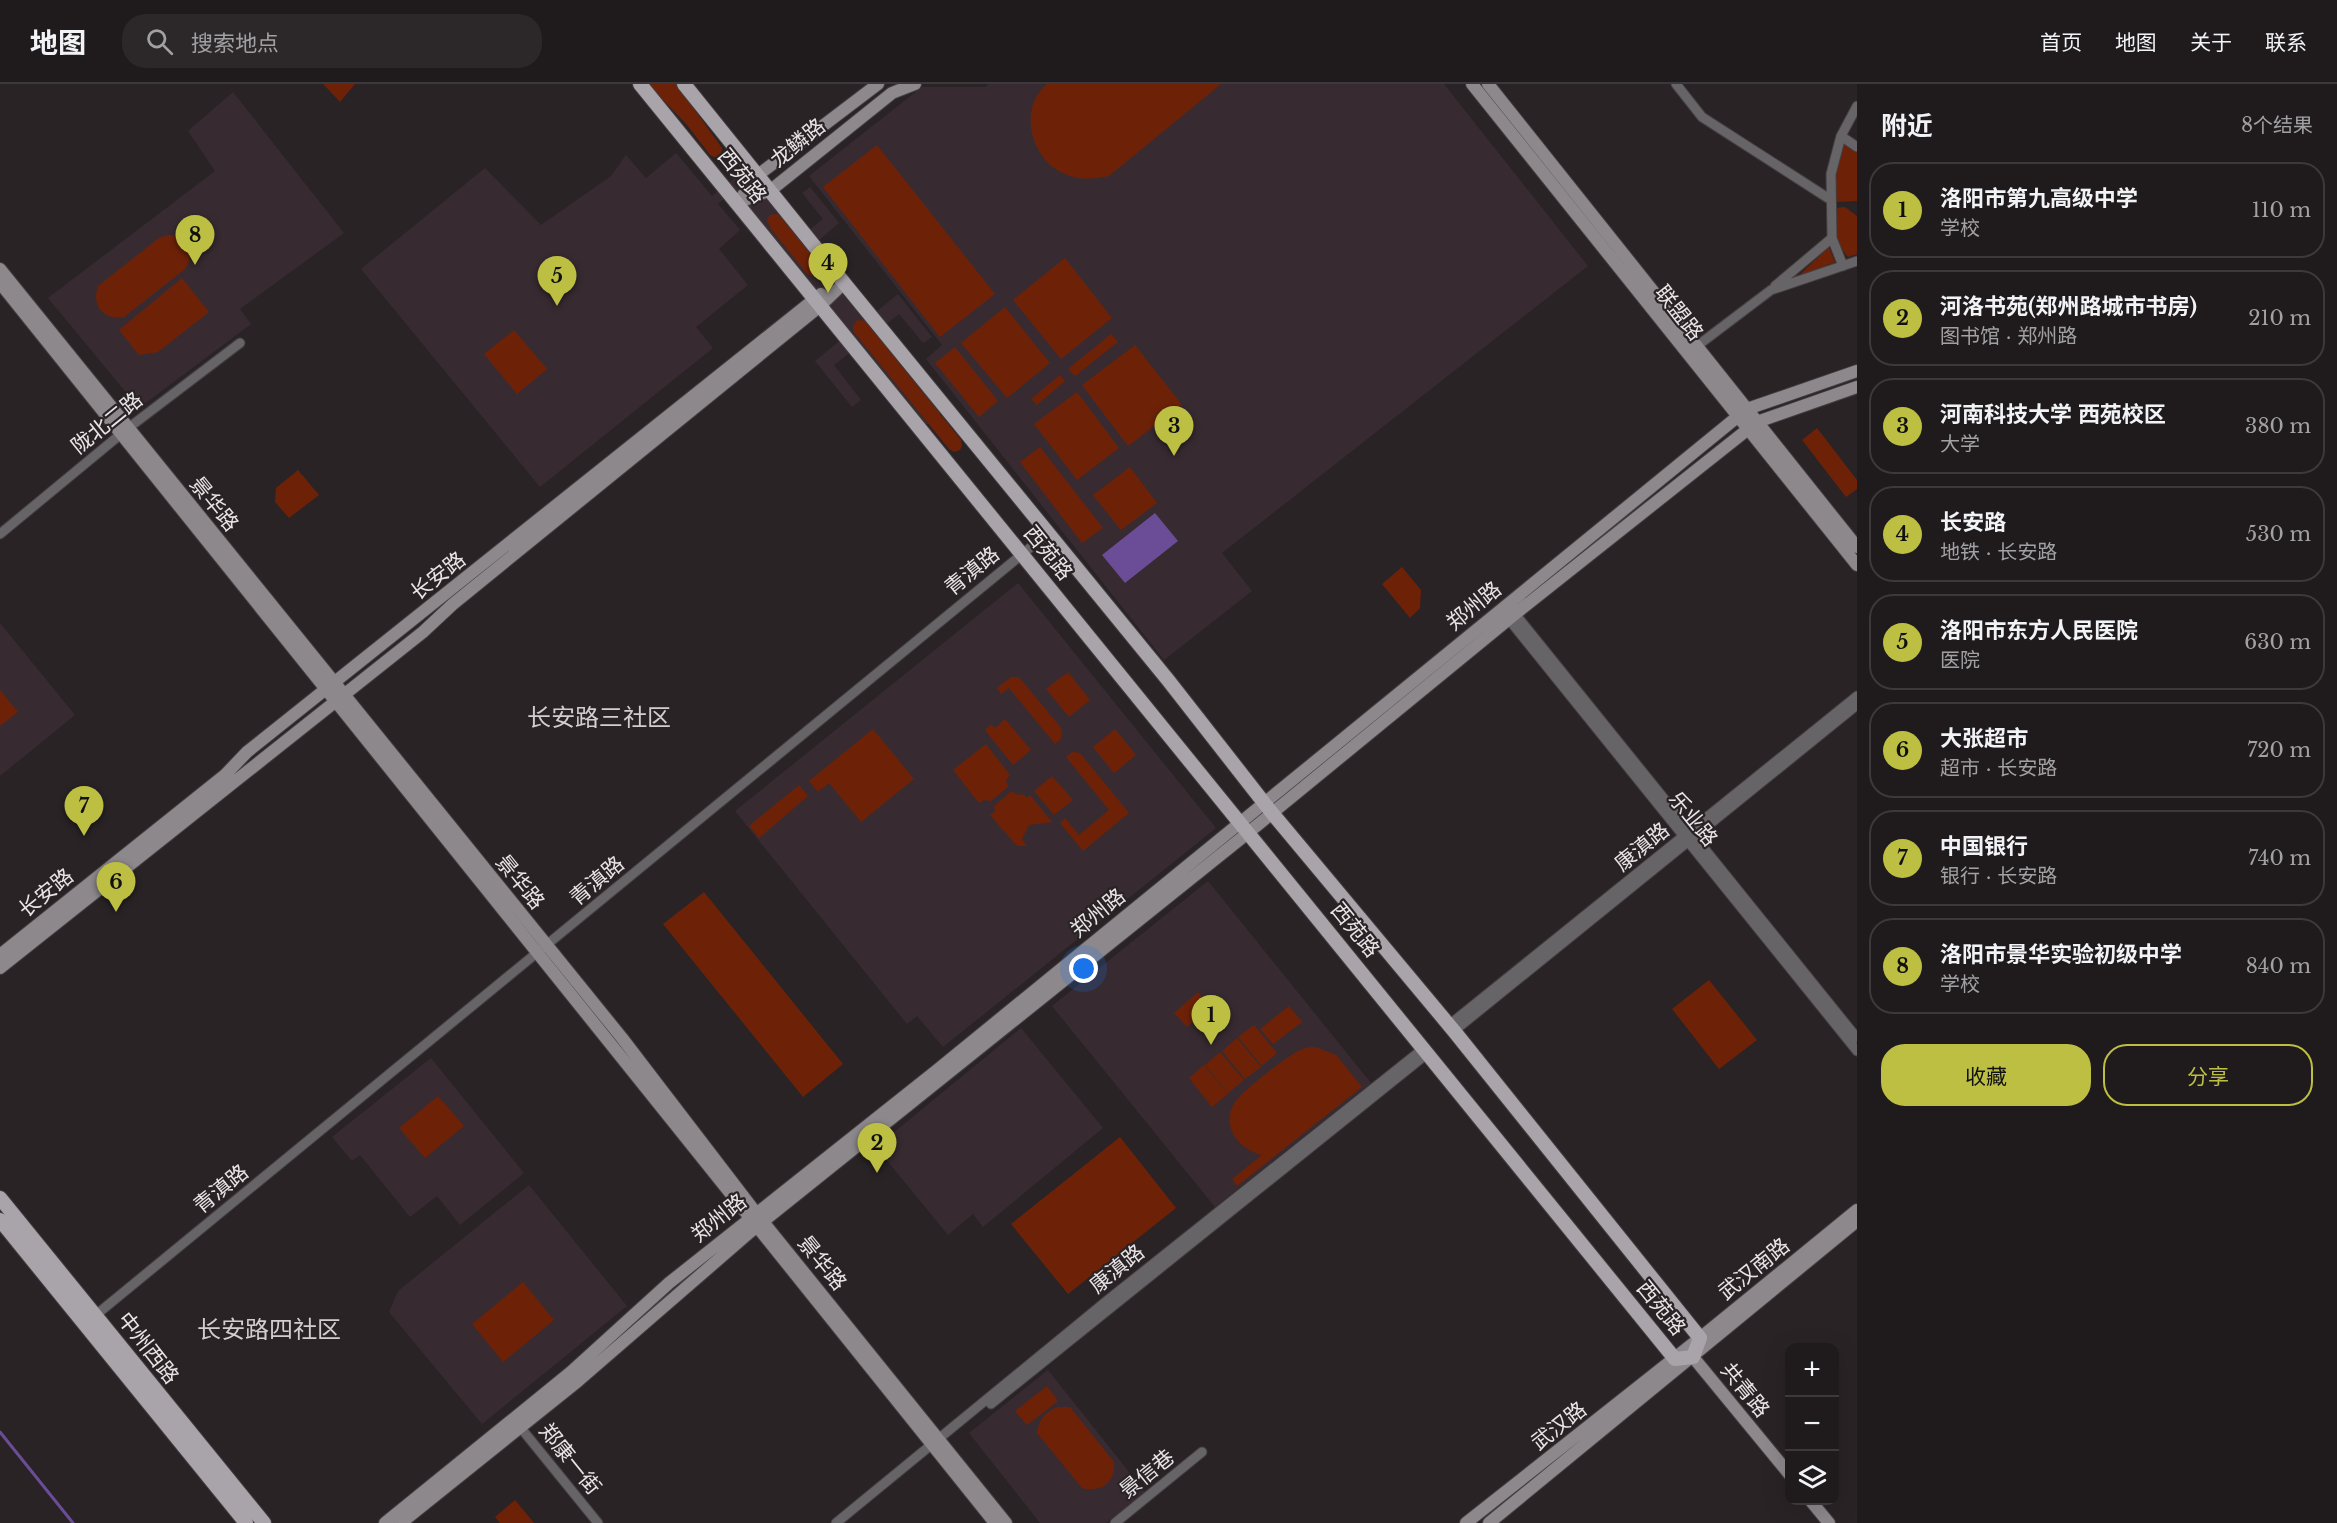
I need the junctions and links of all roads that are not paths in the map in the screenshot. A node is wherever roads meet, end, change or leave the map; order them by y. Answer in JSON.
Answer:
{"nodes":[{"id":1,"x":640,"y":84,"type":"edge"},
{"id":2,"x":684,"y":84,"type":"edge"},
{"id":3,"x":878,"y":84,"type":"edge"},
{"id":4,"x":915,"y":84,"type":"edge"},
{"id":5,"x":1472,"y":84,"type":"edge"},
{"id":6,"x":1488,"y":84,"type":"edge"},
{"id":7,"x":1676,"y":84,"type":"edge"},
{"id":8,"x":1857,"y":106,"type":"edge"},
{"id":9,"x":1841,"y":136,"type":"junction"},
{"id":10,"x":1857,"y":147,"type":"edge"},
{"id":11,"x":758,"y":175,"type":"junction"},
{"id":12,"x":771,"y":190,"type":"junction"},
{"id":13,"x":1831,"y":200,"type":"junction"},
{"id":14,"x":737,"y":203,"type":"junction"},
{"id":15,"x":1832,"y":238,"type":"junction"},
{"id":16,"x":1857,"y":261,"type":"edge"},
{"id":17,"x":1843,"y":266,"type":"junction"},
{"id":18,"x":0,"y":269,"type":"edge"},
{"id":19,"x":0,"y":283,"type":"edge"},
{"id":20,"x":844,"y":283,"type":"junction"},
{"id":21,"x":1771,"y":290,"type":"junction"},
{"id":22,"x":817,"y":303,"type":"junction"},
{"id":23,"x":240,"y":343,"type":"dead end"},
{"id":24,"x":1697,"y":346,"type":"junction"},
{"id":25,"x":1857,"y":371,"type":"edge"},
{"id":26,"x":1857,"y":387,"type":"edge"},
{"id":27,"x":1747,"y":409,"type":"junction"},
{"id":28,"x":1737,"y":417,"type":"junction"},
{"id":29,"x":1757,"y":422,"type":"junction"},
{"id":30,"x":1747,"y":430,"type":"junction"},
{"id":31,"x":124,"y":432,"type":"junction"},
{"id":32,"x":1048,"y":532,"type":"junction"},
{"id":33,"x":0,"y":534,"type":"edge"},
{"id":34,"x":1857,"y":547,"type":"edge"},
{"id":35,"x":1022,"y":553,"type":"junction"},
{"id":36,"x":1857,"y":565,"type":"edge"},
{"id":37,"x":1508,"y":612,"type":"junction"},
{"id":38,"x":329,"y":687,"type":"junction"},
{"id":39,"x":1857,"y":696,"type":"edge"},
{"id":40,"x":339,"y":699,"type":"junction"},
{"id":41,"x":1857,"y":705,"type":"edge"},
{"id":42,"x":1268,"y":807,"type":"junction"},
{"id":43,"x":1244,"y":827,"type":"junction"},
{"id":44,"x":1689,"y":837,"type":"junction"},
{"id":45,"x":542,"y":949,"type":"junction"},
{"id":46,"x":0,"y":955,"type":"edge"},
{"id":47,"x":0,"y":968,"type":"edge"},
{"id":48,"x":1452,"y":1028,"type":"junction"},
{"id":49,"x":1857,"y":1038,"type":"edge"},
{"id":50,"x":1426,"y":1051,"type":"junction"},
{"id":51,"x":1857,"y":1051,"type":"edge"},
{"id":52,"x":0,"y":1198,"type":"edge"},
{"id":53,"x":1857,"y":1210,"type":"edge"},
{"id":54,"x":0,"y":1220,"type":"edge"},
{"id":55,"x":756,"y":1220,"type":"junction"},
{"id":56,"x":1857,"y":1221,"type":"edge"},
{"id":57,"x":90,"y":1319,"type":"junction"},
{"id":58,"x":1700,"y":1338,"type":"junction"},
{"id":59,"x":1693,"y":1358,"type":"junction"},
{"id":60,"x":1674,"y":1359,"type":"junction"},
{"id":61,"x":517,"y":1423,"type":"junction"},
{"id":62,"x":937,"y":1444,"type":"junction"},
{"id":63,"x":1202,"y":1452,"type":"dead end"},
{"id":64,"x":1785,"y":1469,"type":"edge"},
{"id":65,"x":1814,"y":1505,"type":"edge"},
{"id":66,"x":246,"y":1523,"type":"edge"},
{"id":67,"x":264,"y":1523,"type":"edge"},
{"id":68,"x":385,"y":1523,"type":"edge"},
{"id":69,"x":401,"y":1523,"type":"edge"},
{"id":70,"x":598,"y":1523,"type":"edge"},
{"id":71,"x":836,"y":1523,"type":"edge"},
{"id":72,"x":845,"y":1523,"type":"edge"},
{"id":73,"x":995,"y":1523,"type":"edge"},
{"id":74,"x":1006,"y":1523,"type":"edge"},
{"id":75,"x":1115,"y":1523,"type":"edge"},
{"id":76,"x":1466,"y":1523,"type":"edge"},
{"id":77,"x":1489,"y":1523,"type":"edge"},
{"id":78,"x":1828,"y":1523,"type":"edge"}],
"edges":[{"from":1,"to":14,"type":"main road","name":"西苑路"},
{"from":2,"to":11,"type":"main road","name":"西苑路"},
{"from":3,"to":11,"type":"main road","name":"龙鳞路"},
{"from":4,"to":12,"type":"main road","name":"龙鳞路"},
{"from":5,"to":28,"type":"main road","name":"联盟路"},
{"from":6,"to":24,"type":"main road","name":"联盟路"},
{"from":7,"to":13,"type":"street"},
{"from":8,"to":9,"type":"street"},
{"from":9,"to":10,"type":"street"},
{"from":9,"to":13,"type":"street"},
{"from":11,"to":12,"type":"main road","name":"西苑路"},
{"from":11,"to":14,"type":"main road","name":"龙鳞路"},
{"from":12,"to":14,"type":"main road","name":"龙鳞路"},
{"from":12,"to":20,"type":"main road","name":"西苑路"},
{"from":13,"to":15,"type":"street"},
{"from":14,"to":22,"type":"main road","name":"西苑路"},
{"from":15,"to":17,"type":"street"},
{"from":15,"to":21,"type":"street"},
{"from":16,"to":17,"type":"street"},
{"from":17,"to":21,"type":"street"},
{"from":18,"to":31,"type":"main road","name":"景华路"},
{"from":19,"to":31,"type":"main road","name":"景华路"},
{"from":20,"to":22,"type":"main road","name":"长安路"},
{"from":20,"to":32,"type":"main road","name":"西苑路"},
{"from":21,"to":24,"type":"street"},
{"from":22,"to":35,"type":"main road","name":"西苑路"},
{"from":22,"to":38,"type":"main road","name":"长安路"},
{"from":22,"to":40,"type":"main road","name":"长安路"},
{"from":23,"to":31,"type":"street","name":"陇北二路"},
{"from":24,"to":27,"type":"main road","name":"联盟路"},
{"from":25,"to":27,"type":"main road","name":"郑州路"},
{"from":26,"to":29,"type":"main road","name":"郑州路"},
{"from":27,"to":28,"type":"main road","name":"郑州路"},
{"from":27,"to":29,"type":"main road","name":"联盟路"},
{"from":28,"to":30,"type":"main road","name":"联盟路"},
{"from":28,"to":37,"type":"main road","name":"郑州路"},
{"from":29,"to":30,"type":"main road","name":"郑州路"},
{"from":29,"to":34,"type":"main road","name":"联盟路"},
{"from":30,"to":36,"type":"main road","name":"联盟路"},
{"from":30,"to":37,"type":"main road","name":"郑州路"},
{"from":31,"to":33,"type":"street","name":"陇北二路"},
{"from":31,"to":38,"type":"main road","name":"景华路"},
{"from":32,"to":35,"type":"street","name":"青滇路"},
{"from":32,"to":42,"type":"main road","name":"西苑路"},
{"from":35,"to":43,"type":"main road","name":"西苑路"},
{"from":35,"to":45,"type":"street","name":"青滇路"},
{"from":37,"to":42,"type":"main road","name":"郑州路"},
{"from":37,"to":44,"type":"street","name":"乐业路"},
{"from":38,"to":40,"type":"main road","name":"景华路"},
{"from":38,"to":46,"type":"main road","name":"长安路"},
{"from":39,"to":44,"type":"street","name":"康滇路"},
{"from":40,"to":45,"type":"main road","name":"景华路"},
{"from":40,"to":47,"type":"main road","name":"长安路"},
{"from":41,"to":44,"type":"street","name":"康滇路"},
{"from":42,"to":43,"type":"main road","name":"郑州路"},
{"from":42,"to":48,"type":"main road","name":"西苑路"},
{"from":43,"to":50,"type":"main road","name":"西苑路"},
{"from":43,"to":55,"type":"main road","name":"郑州路"},
{"from":44,"to":48,"type":"street","name":"康滇路"},
{"from":44,"to":49,"type":"street","name":"乐业路"},
{"from":44,"to":51,"type":"street","name":"乐业路"},
{"from":45,"to":55,"type":"main road","name":"景华路"},
{"from":45,"to":57,"type":"street","name":"青滇路"},
{"from":48,"to":58,"type":"main road","name":"西苑路"},
{"from":50,"to":60,"type":"main road","name":"西苑路"},
{"from":50,"to":62,"type":"street","name":"康滇路"},
{"from":52,"to":57,"type":"main road","name":"中州西路"},
{"from":53,"to":58,"type":"main road","name":"武汉南路"},
{"from":54,"to":57,"type":"main road","name":"中州西路"},
{"from":55,"to":61,"type":"main road","name":"郑州路"},
{"from":55,"to":62,"type":"main road","name":"景华路"},
{"from":56,"to":59,"type":"main road","name":"武汉南路"},
{"from":57,"to":66,"type":"main road","name":"中州西路"},
{"from":57,"to":67,"type":"main road","name":"中州西路"},
{"from":58,"to":59,"type":"main road","name":"西苑路"},
{"from":58,"to":60,"type":"main road","name":"武汉南路"},
{"from":59,"to":60,"type":"main road","name":"西苑路"},
{"from":59,"to":64,"type":"main road","name":"共青路"},
{"from":59,"to":77,"type":"main road","name":"武汉路"},
{"from":60,"to":76,"type":"main road","name":"武汉路"},
{"from":61,"to":68,"type":"main road","name":"郑州路"},
{"from":61,"to":69,"type":"main road","name":"郑州路"},
{"from":61,"to":70,"type":"street","name":"郑康一街"},
{"from":62,"to":71,"type":"street","name":"康滇路"},
{"from":62,"to":72,"type":"street","name":"康滇路"},
{"from":62,"to":73,"type":"main road","name":"景华路"},
{"from":62,"to":74,"type":"main road","name":"景华路"},
{"from":63,"to":75,"type":"street","name":"景信巷"},
{"from":65,"to":78,"type":"main road"}]}
